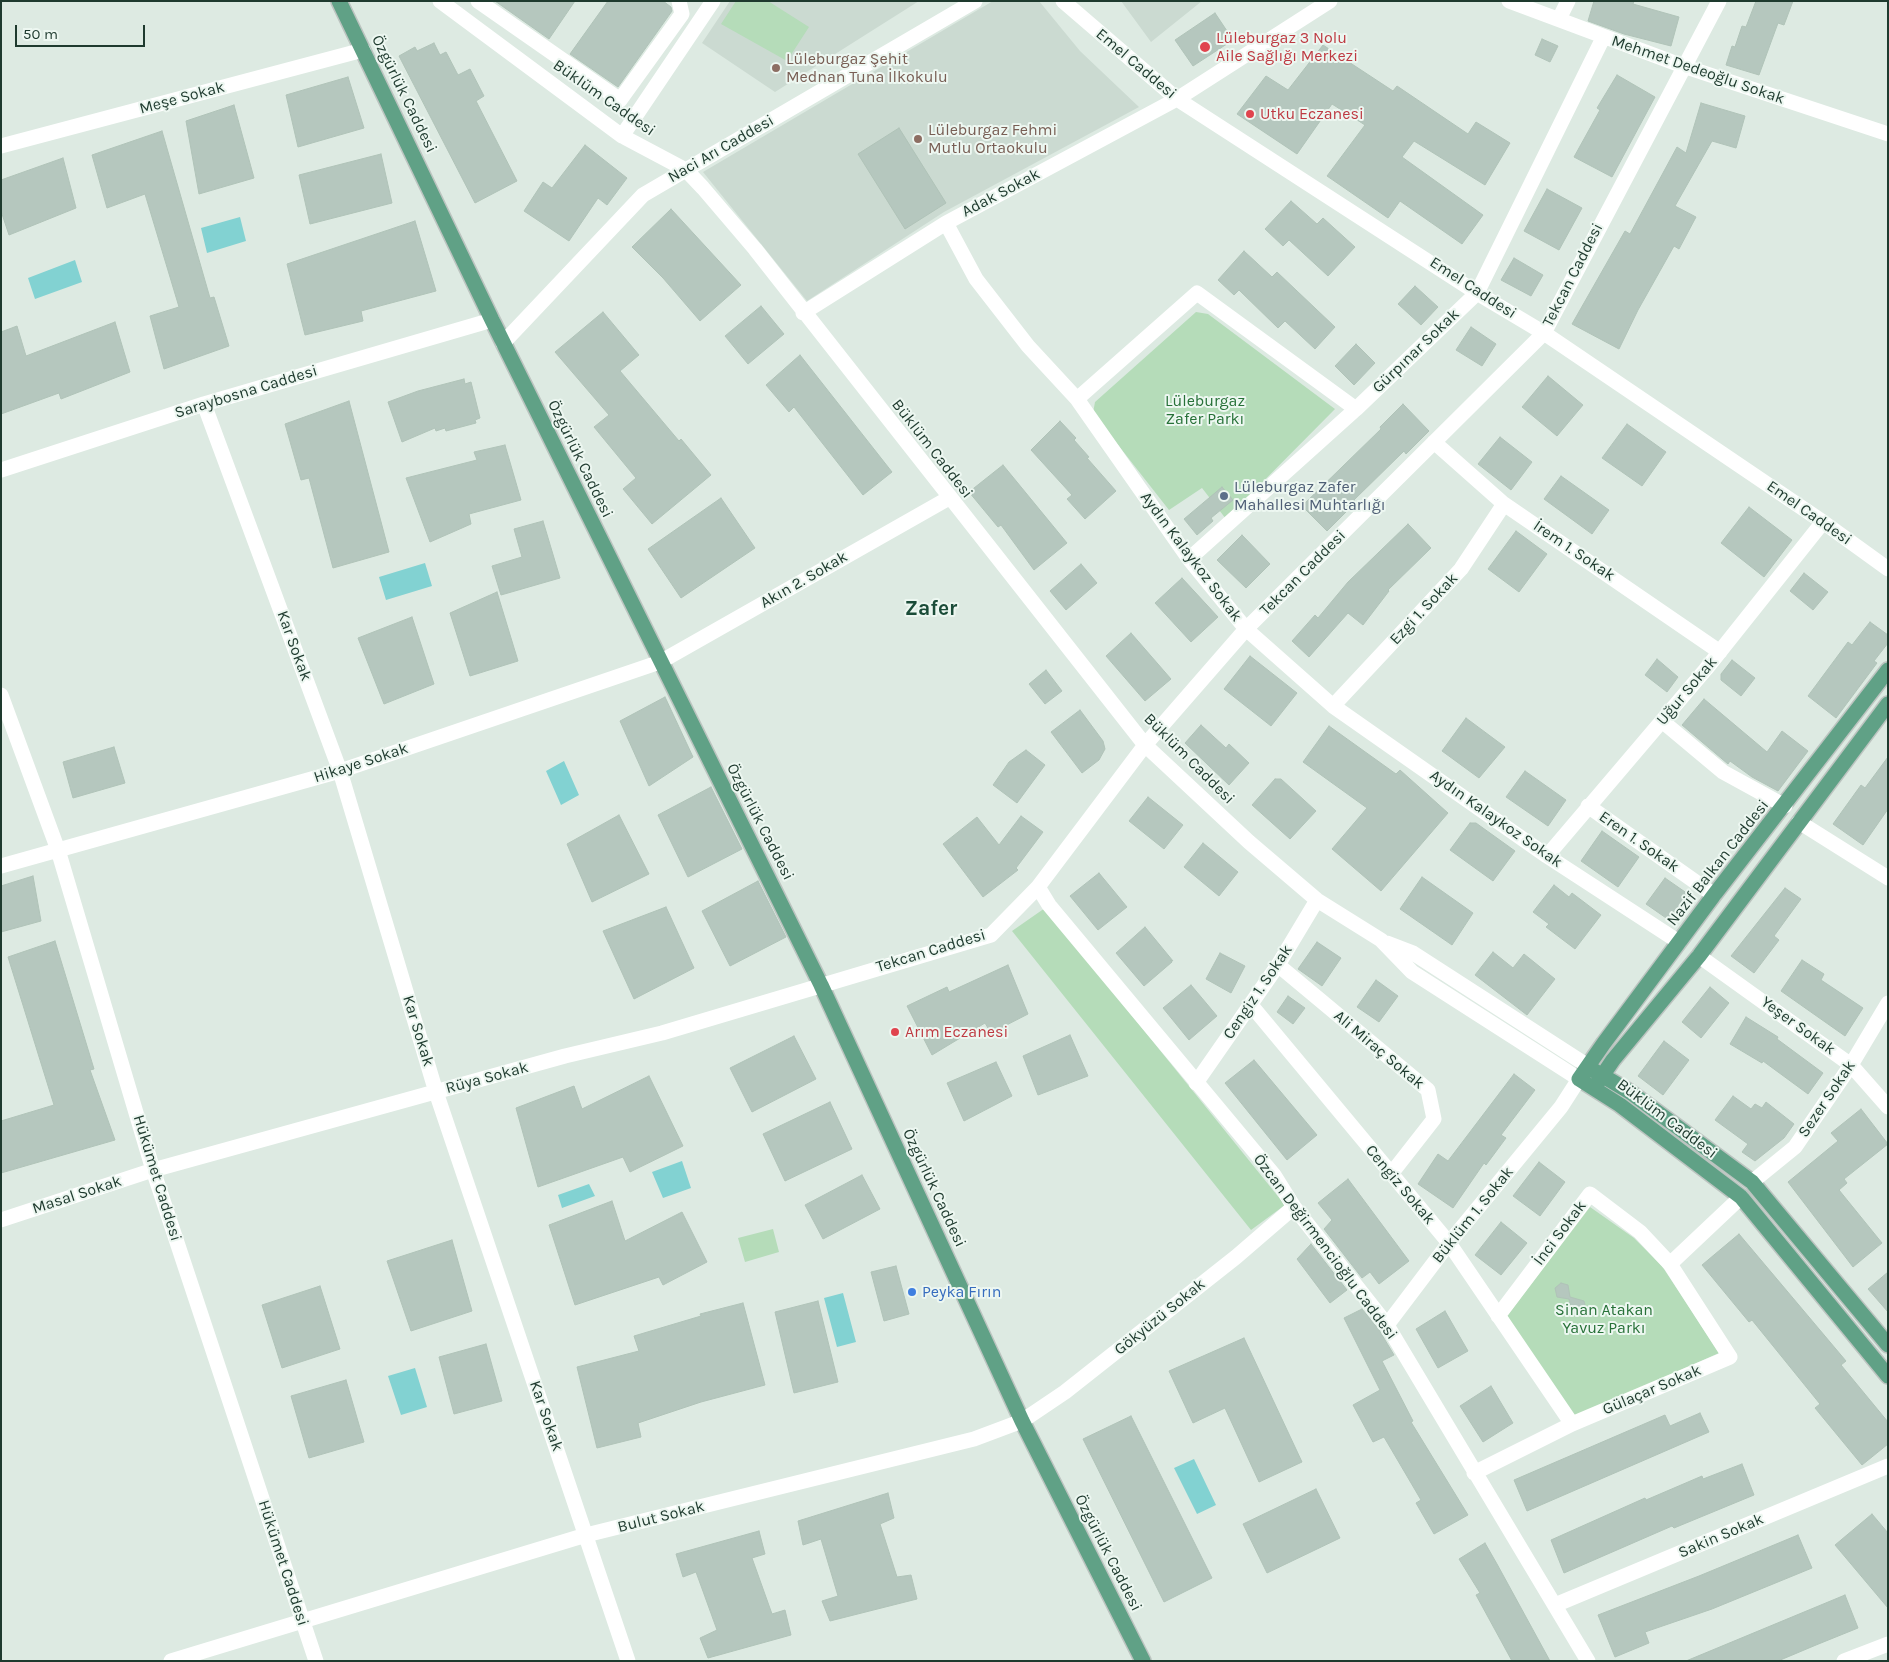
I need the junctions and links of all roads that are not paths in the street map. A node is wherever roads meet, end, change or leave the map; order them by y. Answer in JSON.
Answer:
{"nodes":[{"id":1,"x":339,"y":1,"type":"edge"},
{"id":2,"x":440,"y":1,"type":"edge"},
{"id":3,"x":478,"y":1,"type":"edge"},
{"id":4,"x":713,"y":1,"type":"edge"},
{"id":5,"x":975,"y":1,"type":"edge"},
{"id":6,"x":1063,"y":1,"type":"edge"},
{"id":7,"x":1330,"y":1,"type":"edge"},
{"id":8,"x":1509,"y":1,"type":"edge"},
{"id":9,"x":1568,"y":1,"type":"edge"},
{"id":10,"x":1719,"y":1,"type":"edge"},
{"id":11,"x":680,"y":8,"type":"edge"},
{"id":12,"x":1560,"y":18,"type":"junction"},
{"id":13,"x":1603,"y":38,"type":"junction"},
{"id":14,"x":363,"y":50,"type":"junction"},
{"id":15,"x":1683,"y":66,"type":"junction"},
{"id":16,"x":1177,"y":99,"type":"junction"},
{"id":17,"x":1888,"y":134,"type":"edge"},
{"id":18,"x":622,"y":136,"type":"junction"},
{"id":19,"x":1,"y":146,"type":"edge"},
{"id":20,"x":686,"y":170,"type":"junction"},
{"id":21,"x":946,"y":223,"type":"junction"},
{"id":22,"x":1477,"y":293,"type":"junction"},
{"id":23,"x":803,"y":312,"type":"junction"},
{"id":24,"x":492,"y":320,"type":"junction"},
{"id":25,"x":1544,"y":333,"type":"junction"},
{"id":26,"x":503,"y":343,"type":"junction"},
{"id":27,"x":1077,"y":399,"type":"junction"},
{"id":28,"x":204,"y":404,"type":"junction"},
{"id":29,"x":1356,"y":409,"type":"junction"},
{"id":30,"x":1434,"y":442,"type":"junction"},
{"id":31,"x":1,"y":470,"type":"edge"},
{"id":32,"x":949,"y":498,"type":"junction"},
{"id":33,"x":1504,"y":504,"type":"junction"},
{"id":34,"x":1823,"y":522,"type":"junction"},
{"id":35,"x":1189,"y":559,"type":"junction"},
{"id":36,"x":1888,"y":569,"type":"edge"},
{"id":37,"x":1246,"y":629,"type":"junction"},
{"id":38,"x":1720,"y":652,"type":"junction"},
{"id":39,"x":660,"y":662,"type":"junction"},
{"id":40,"x":1888,"y":670,"type":"edge"},
{"id":41,"x":1,"y":694,"type":"edge"},
{"id":42,"x":1888,"y":704,"type":"edge"},
{"id":43,"x":1333,"y":706,"type":"junction"},
{"id":44,"x":1662,"y":721,"type":"junction"},
{"id":45,"x":1145,"y":745,"type":"junction"},
{"id":46,"x":340,"y":771,"type":"junction"},
{"id":47,"x":1588,"y":806,"type":"junction"},
{"id":48,"x":1785,"y":806,"type":"junction"},
{"id":49,"x":1799,"y":822,"type":"junction"},
{"id":50,"x":58,"y":850,"type":"junction"},
{"id":51,"x":1547,"y":856,"type":"junction"},
{"id":52,"x":1,"y":866,"type":"edge"},
{"id":53,"x":1888,"y":878,"type":"edge"},
{"id":54,"x":1038,"y":887,"type":"junction"},
{"id":55,"x":1714,"y":895,"type":"junction"},
{"id":56,"x":1317,"y":900,"type":"junction"},
{"id":57,"x":1381,"y":940,"type":"junction"},
{"id":58,"x":1679,"y":942,"type":"junction"},
{"id":59,"x":1698,"y":956,"type":"junction"},
{"id":60,"x":1278,"y":965,"type":"junction"},
{"id":61,"x":822,"y":985,"type":"junction"},
{"id":62,"x":1888,"y":1003,"type":"edge"},
{"id":63,"x":1251,"y":1005,"type":"junction"},
{"id":64,"x":1851,"y":1065,"type":"junction"},
{"id":65,"x":1588,"y":1066,"type":"junction"},
{"id":66,"x":1602,"y":1075,"type":"junction"},
{"id":67,"x":1579,"y":1079,"type":"junction"},
{"id":68,"x":1196,"y":1083,"type":"junction"},
{"id":69,"x":1594,"y":1088,"type":"junction"},
{"id":70,"x":436,"y":1092,"type":"junction"},
{"id":71,"x":1561,"y":1107,"type":"junction"},
{"id":72,"x":1888,"y":1107,"type":"edge"},
{"id":73,"x":153,"y":1170,"type":"junction"},
{"id":74,"x":1392,"y":1174,"type":"junction"},
{"id":75,"x":1752,"y":1182,"type":"junction"},
{"id":76,"x":1741,"y":1197,"type":"junction"},
{"id":77,"x":1294,"y":1207,"type":"junction"},
{"id":78,"x":1,"y":1220,"type":"edge"},
{"id":79,"x":1449,"y":1244,"type":"junction"},
{"id":80,"x":1670,"y":1264,"type":"junction"},
{"id":81,"x":1498,"y":1316,"type":"junction"},
{"id":82,"x":1387,"y":1325,"type":"junction"},
{"id":83,"x":1888,"y":1345,"type":"edge"},
{"id":84,"x":1888,"y":1376,"type":"edge"},
{"id":85,"x":1022,"y":1421,"type":"junction"},
{"id":86,"x":1572,"y":1424,"type":"junction"},
{"id":87,"x":1888,"y":1466,"type":"edge"},
{"id":88,"x":1474,"y":1472,"type":"junction"},
{"id":89,"x":586,"y":1535,"type":"junction"},
{"id":90,"x":1555,"y":1606,"type":"junction"},
{"id":91,"x":302,"y":1620,"type":"junction"},
{"id":92,"x":1888,"y":1644,"type":"edge"},
{"id":93,"x":171,"y":1661,"type":"edge"},
{"id":94,"x":316,"y":1661,"type":"edge"},
{"id":95,"x":628,"y":1661,"type":"edge"},
{"id":96,"x":1143,"y":1661,"type":"edge"},
{"id":97,"x":1588,"y":1661,"type":"edge"},
{"id":98,"x":1844,"y":1661,"type":"edge"}],
"edges":[{"from":1,"to":14,"type":"main road","name":"Özgürlük Caddesi"},
{"from":2,"to":18,"type":"street","name":"Büklüm Caddesi"},
{"from":3,"to":11,"type":"street"},
{"from":4,"to":18,"type":"street"},
{"from":5,"to":20,"type":"street","name":"Naci Arı Caddesi"},
{"from":6,"to":16,"type":"street","name":"Emel Caddesi"},
{"from":7,"to":16,"type":"street","name":"Adak Sokak"},
{"from":8,"to":12,"type":"street","name":"Mehmet Dedeoğlu Sokak"},
{"from":9,"to":12,"type":"street"},
{"from":10,"to":15,"type":"street","name":"Tekcan Caddesi"},
{"from":12,"to":13,"type":"street","name":"Mehmet Dedeoğlu Sokak"},
{"from":13,"to":15,"type":"street","name":"Mehmet Dedeoğlu Sokak"},
{"from":13,"to":22,"type":"street","name":"Gürpınar Sokak"},
{"from":14,"to":19,"type":"street","name":"Meşe Sokak"},
{"from":14,"to":24,"type":"main road","name":"Özgürlük Caddesi"},
{"from":15,"to":17,"type":"street","name":"Mehmet Dedeoğlu Sokak"},
{"from":15,"to":25,"type":"street","name":"Tekcan Caddesi"},
{"from":16,"to":21,"type":"street","name":"Adak Sokak"},
{"from":16,"to":22,"type":"street","name":"Emel Caddesi"},
{"from":18,"to":20,"type":"street","name":"Büklüm Caddesi"},
{"from":20,"to":23,"type":"street","name":"Büklüm Caddesi"},
{"from":20,"to":26,"type":"street","name":"Naci Arı Caddesi"},
{"from":21,"to":23,"type":"street","name":"Adak Sokak"},
{"from":21,"to":27,"type":"street","name":"Aydın Kalaykoz Sokak"},
{"from":22,"to":25,"type":"street","name":"Emel Caddesi"},
{"from":22,"to":29,"type":"street","name":"Gürpınar Sokak"},
{"from":23,"to":32,"type":"street","name":"Büklüm Caddesi"},
{"from":24,"to":26,"type":"main road","name":"Özgürlük Caddesi"},
{"from":24,"to":28,"type":"street","name":"Saraybosna Caddesi"},
{"from":25,"to":30,"type":"street","name":"Tekcan Caddesi"},
{"from":25,"to":34,"type":"street","name":"Emel Caddesi"},
{"from":26,"to":39,"type":"main road","name":"Özgürlük Caddesi"},
{"from":27,"to":29,"type":"street"},
{"from":27,"to":35,"type":"street","name":"Aydın Kalaykoz Sokak"},
{"from":28,"to":31,"type":"street","name":"Saraybosna Caddesi"},
{"from":28,"to":46,"type":"street","name":"Kar Sokak"},
{"from":29,"to":35,"type":"street","name":"Gürpınar Sokak"},
{"from":30,"to":33,"type":"street","name":"İrem 1. Sokak"},
{"from":30,"to":37,"type":"street","name":"Tekcan Caddesi"},
{"from":32,"to":39,"type":"street","name":"Akın 2. Sokak"},
{"from":32,"to":45,"type":"street","name":"Büklüm Caddesi"},
{"from":33,"to":38,"type":"street","name":"İrem 1. Sokak"},
{"from":33,"to":43,"type":"street","name":"Ezgi 1. Sokak"},
{"from":34,"to":36,"type":"street","name":"Emel Caddesi"},
{"from":34,"to":38,"type":"street","name":"Uğur Sokak"},
{"from":35,"to":37,"type":"street","name":"Aydın Kalaykoz Sokak"},
{"from":37,"to":43,"type":"street","name":"Aydın Kalaykoz Sokak"},
{"from":37,"to":45,"type":"street","name":"Tekcan Caddesi"},
{"from":38,"to":44,"type":"street","name":"Uğur Sokak"},
{"from":39,"to":46,"type":"street","name":"Hikaye Sokak"},
{"from":39,"to":61,"type":"main road","name":"Özgürlük Caddesi"},
{"from":40,"to":48,"type":"main road","name":"Nazif Balkan Caddesi"},
{"from":41,"to":50,"type":"street","name":"Hükümet Caddesi"},
{"from":42,"to":49,"type":"main road"},
{"from":43,"to":51,"type":"street","name":"Aydın Kalaykoz Sokak"},
{"from":44,"to":47,"type":"street","name":"Uğur Sokak"},
{"from":44,"to":48,"type":"street"},
{"from":45,"to":54,"type":"street","name":"Tekcan Caddesi"},
{"from":45,"to":56,"type":"street","name":"Büklüm Caddesi"},
{"from":46,"to":50,"type":"street","name":"Hikaye Sokak"},
{"from":46,"to":70,"type":"street","name":"Kar Sokak"},
{"from":47,"to":51,"type":"street","name":"Uğur Sokak"},
{"from":47,"to":55,"type":"street","name":"Eren 1. Sokak"},
{"from":48,"to":55,"type":"main road","name":"Nazif Balkan Caddesi"},
{"from":49,"to":53,"type":"street"},
{"from":49,"to":59,"type":"main road"},
{"from":50,"to":52,"type":"street","name":"Hikaye Sokak"},
{"from":50,"to":73,"type":"street","name":"Hükümet Caddesi"},
{"from":51,"to":58,"type":"street","name":"Aydın Kalaykoz Sokak"},
{"from":54,"to":61,"type":"street","name":"Tekcan Caddesi"},
{"from":54,"to":68,"type":"street","name":"Özcan Değirmencioğlu Caddesi"},
{"from":55,"to":58,"type":"main road","name":"Nazif Balkan Caddesi"},
{"from":56,"to":57,"type":"street","name":"Büklüm Caddesi"},
{"from":56,"to":60,"type":"street","name":"Cengiz 1. Sokak"},
{"from":57,"to":65,"type":"street","name":"Büklüm Caddesi"},
{"from":57,"to":67,"type":"street","name":"Büklüm Caddesi"},
{"from":58,"to":65,"type":"main road","name":"Nazif Balkan Caddesi"},
{"from":59,"to":64,"type":"street","name":"Yeşer Sokak"},
{"from":59,"to":66,"type":"main road"},
{"from":60,"to":63,"type":"street","name":"Cengiz 1. Sokak"},
{"from":60,"to":74,"type":"street","name":"Ali Miraç Sokak"},
{"from":61,"to":70,"type":"street","name":"Rüya Sokak"},
{"from":61,"to":85,"type":"main road","name":"Özgürlük Caddesi"},
{"from":62,"to":64,"type":"street","name":"Sezer Sokak"},
{"from":63,"to":68,"type":"street","name":"Cengiz 1. Sokak"},
{"from":63,"to":74,"type":"street","name":"Cengiz Sokak"},
{"from":64,"to":72,"type":"street","name":"Yeşer Sokak"},
{"from":64,"to":75,"type":"street","name":"Sezer Sokak"},
{"from":65,"to":66,"type":"main road","name":"Büklüm Caddesi"},
{"from":65,"to":67,"type":"main road","name":"Nazif Balkan Caddesi"},
{"from":66,"to":69,"type":"main road"},
{"from":66,"to":75,"type":"main road","name":"Büklüm Caddesi"},
{"from":67,"to":69,"type":"main road","name":"Büklüm Caddesi"},
{"from":67,"to":71,"type":"street","name":"Büklüm 1. Sokak"},
{"from":68,"to":77,"type":"street","name":"Özcan Değirmencioğlu Caddesi"},
{"from":69,"to":71,"type":"street","name":"Büklüm 1. Sokak"},
{"from":69,"to":76,"type":"main road","name":"Büklüm Caddesi"},
{"from":70,"to":73,"type":"street","name":"Rüya Sokak"},
{"from":70,"to":89,"type":"street","name":"Kar Sokak"},
{"from":71,"to":79,"type":"street","name":"Büklüm 1. Sokak"},
{"from":73,"to":78,"type":"street","name":"Masal Sokak"},
{"from":73,"to":91,"type":"street","name":"Hükümet Caddesi"},
{"from":74,"to":79,"type":"street","name":"Cengiz Sokak"},
{"from":75,"to":83,"type":"main road","name":"Büklüm Caddesi"},
{"from":76,"to":80,"type":"street"},
{"from":76,"to":84,"type":"main road","name":"Büklüm Caddesi"},
{"from":77,"to":82,"type":"street","name":"Özcan Değirmencioğlu Caddesi"},
{"from":77,"to":85,"type":"street","name":"Gökyüzü Sokak"},
{"from":79,"to":81,"type":"street","name":"Cengiz Sokak"},
{"from":79,"to":82,"type":"street","name":"Büklüm 1. Sokak"},
{"from":80,"to":81,"type":"street","name":"İnci Sokak"},
{"from":80,"to":86,"type":"street","name":"Gülaçar Sokak"},
{"from":81,"to":86,"type":"street","name":"Cengiz Sokak"},
{"from":82,"to":88,"type":"street","name":"Özcan Değirmencioğlu Caddesi"},
{"from":85,"to":89,"type":"street","name":"Bulut Sokak"},
{"from":85,"to":96,"type":"main road","name":"Özgürlük Caddesi"},
{"from":86,"to":88,"type":"street","name":"Gülaçar Sokak"},
{"from":87,"to":90,"type":"street","name":"Sakin Sokak"},
{"from":88,"to":90,"type":"street","name":"Özcan Değirmencioğlu Caddesi"},
{"from":89,"to":91,"type":"street","name":"Bulut Sokak"},
{"from":89,"to":95,"type":"street","name":"Kar Sokak"},
{"from":90,"to":97,"type":"street","name":"Özcan Değirmencioğlu Caddesi"},
{"from":91,"to":93,"type":"street","name":"Bulut Sokak"},
{"from":91,"to":94,"type":"street","name":"Hükümet Caddesi"},
{"from":92,"to":98,"type":"street"}]}
